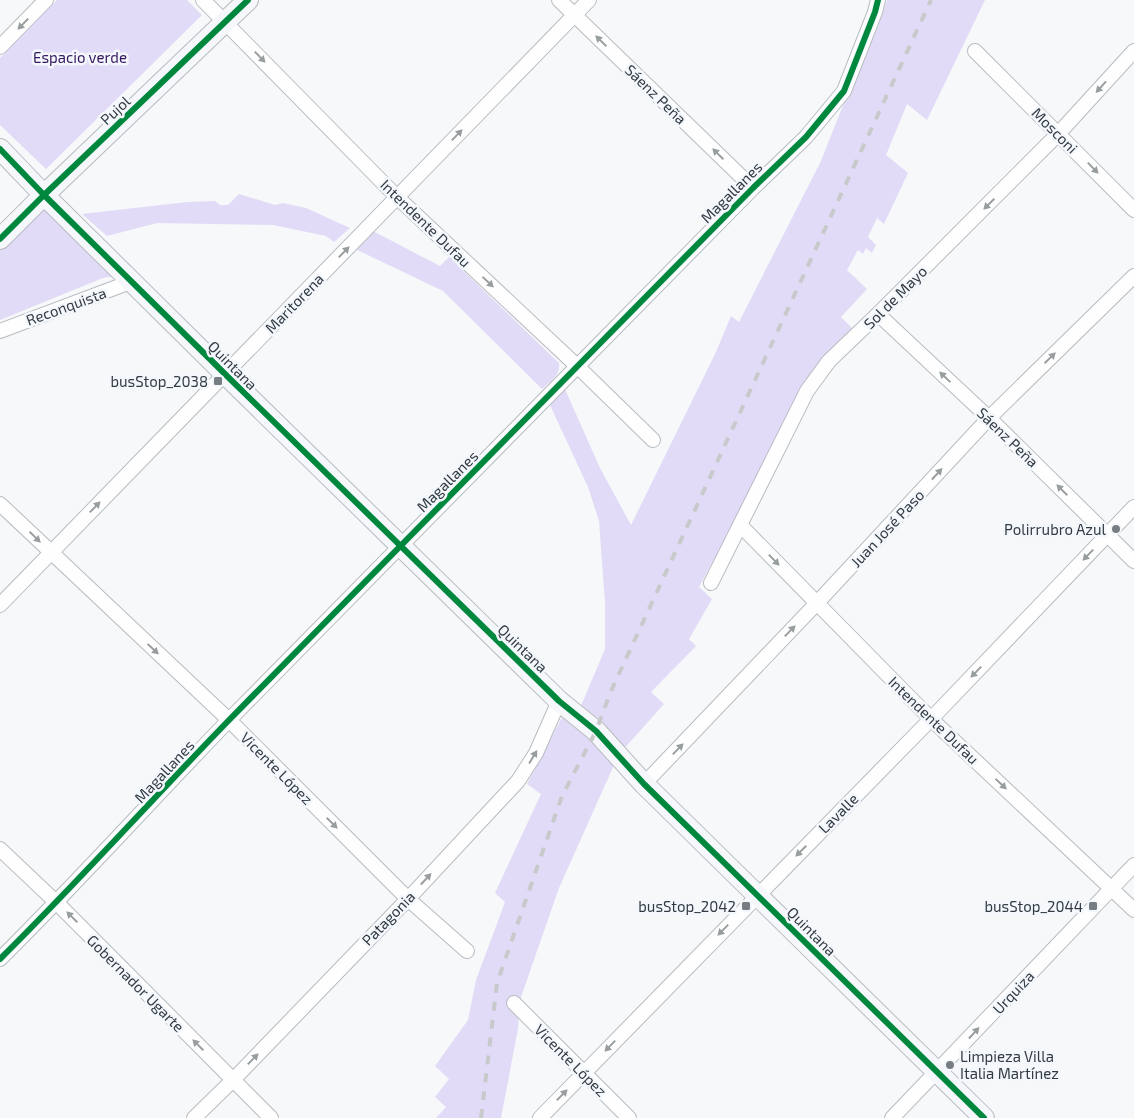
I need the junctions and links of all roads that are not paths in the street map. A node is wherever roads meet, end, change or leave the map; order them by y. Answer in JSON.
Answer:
{"nodes":[{"id":1,"x":46,"y":0,"type":"edge"},
{"id":2,"x":203,"y":0,"type":"edge"},
{"id":3,"x":248,"y":0,"type":"edge"},
{"id":4,"x":559,"y":0,"type":"edge"},
{"id":5,"x":589,"y":0,"type":"edge"},
{"id":6,"x":878,"y":0,"type":"edge"},
{"id":7,"x":574,"y":15,"type":"junction"},
{"id":8,"x":226,"y":22,"type":"junction"},
{"id":9,"x":0,"y":47,"type":"edge"},
{"id":10,"x":975,"y":50,"type":"dead end"},
{"id":11,"x":1134,"y":51,"type":"edge"},
{"id":12,"x":1059,"y":133,"type":"junction"},
{"id":13,"x":0,"y":149,"type":"edge"},
{"id":14,"x":753,"y":188,"type":"junction"},
{"id":15,"x":44,"y":194,"type":"junction"},
{"id":16,"x":397,"y":197,"type":"junction"},
{"id":17,"x":1134,"y":210,"type":"edge"},
{"id":18,"x":0,"y":239,"type":"edge"},
{"id":19,"x":1134,"y":276,"type":"edge"},
{"id":20,"x":133,"y":281,"type":"junction"},
{"id":21,"x":878,"y":314,"type":"junction"},
{"id":22,"x":0,"y":330,"type":"edge"},
{"id":23,"x":577,"y":366,"type":"junction"},
{"id":24,"x":225,"y":374,"type":"junction"},
{"id":25,"x":989,"y":418,"type":"junction"},
{"id":26,"x":653,"y":440,"type":"dead end"},
{"id":27,"x":0,"y":504,"type":"edge"},
{"id":28,"x":1134,"y":507,"type":"edge"},
{"id":29,"x":740,"y":525,"type":"junction"},
{"id":30,"x":1107,"y":535,"type":"junction"},
{"id":31,"x":400,"y":546,"type":"junction"},
{"id":32,"x":51,"y":553,"type":"junction"},
{"id":33,"x":1134,"y":562,"type":"edge"},
{"id":34,"x":710,"y":583,"type":"dead end"},
{"id":35,"x":816,"y":604,"type":"junction"},
{"id":36,"x":0,"y":605,"type":"edge"},
{"id":37,"x":559,"y":701,"type":"junction"},
{"id":38,"x":931,"y":718,"type":"junction"},
{"id":39,"x":229,"y":720,"type":"junction"},
{"id":40,"x":644,"y":784,"type":"junction"},
{"id":41,"x":0,"y":849,"type":"edge"},
{"id":42,"x":1134,"y":865,"type":"edge"},
{"id":43,"x":1111,"y":888,"type":"junction"},
{"id":44,"x":758,"y":895,"type":"junction"},
{"id":45,"x":408,"y":899,"type":"junction"},
{"id":46,"x":57,"y":903,"type":"junction"},
{"id":47,"x":1134,"y":910,"type":"edge"},
{"id":48,"x":467,"y":952,"type":"dead end"},
{"id":49,"x":0,"y":959,"type":"edge"},
{"id":50,"x":514,"y":1002,"type":"dead end"},
{"id":51,"x":937,"y":1072,"type":"junction"},
{"id":52,"x":584,"y":1073,"type":"junction"},
{"id":53,"x":233,"y":1080,"type":"junction"},
{"id":54,"x":194,"y":1118,"type":"edge"},
{"id":55,"x":271,"y":1118,"type":"edge"},
{"id":56,"x":540,"y":1118,"type":"edge"},
{"id":57,"x":629,"y":1118,"type":"edge"},
{"id":58,"x":892,"y":1118,"type":"edge"},
{"id":59,"x":984,"y":1118,"type":"edge"}],
"edges":[{"from":1,"to":9,"type":"street","one_way":true},
{"from":2,"to":8,"type":"street","name":"Intendente Dufau"},
{"from":3,"to":8,"type":"street","name":"Pujol"},
{"from":4,"to":7,"type":"street","name":"Sáenz Peña"},
{"from":5,"to":7,"type":"street","name":"Maritorena"},
{"from":6,"to":14,"type":"street","name":"Magallanes"},
{"from":14,"to":7,"type":"street","name":"Sáenz Peña","one_way":true},
{"from":16,"to":7,"type":"street","name":"Maritorena","one_way":true},
{"from":8,"to":15,"type":"street","name":"Pujol"},
{"from":8,"to":16,"type":"street","name":"Intendente Dufau","one_way":true},
{"from":10,"to":12,"type":"street","name":"Mosconi"},
{"from":11,"to":12,"type":"street","name":"Sol de Mayo","one_way":true},
{"from":12,"to":17,"type":"street","name":"Mosconi","one_way":true},
{"from":12,"to":21,"type":"street","name":"Sol de Mayo","one_way":true},
{"from":13,"to":15,"type":"street","name":"Quintana"},
{"from":14,"to":23,"type":"street","name":"Magallanes"},
{"from":15,"to":18,"type":"street","name":"Pujol"},
{"from":15,"to":20,"type":"street","name":"Quintana"},
{"from":16,"to":23,"type":"street","name":"Intendente Dufau","one_way":true},
{"from":24,"to":16,"type":"street","name":"Maritorena","one_way":true},
{"from":25,"to":19,"type":"street","name":"Juan José Paso","one_way":true},
{"from":20,"to":22,"type":"street","name":"Reconquista"},
{"from":20,"to":24,"type":"street","name":"Quintana"},
{"from":25,"to":21,"type":"street","name":"Sáenz Peña","one_way":true},
{"from":21,"to":29,"type":"street","name":"Sol de Mayo"},
{"from":23,"to":26,"type":"street","name":"Intendente Dufau"},
{"from":23,"to":31,"type":"street","name":"Magallanes"},
{"from":24,"to":31,"type":"street","name":"Quintana"},
{"from":32,"to":24,"type":"street","name":"Maritorena","one_way":true},
{"from":30,"to":25,"type":"street","name":"Sáenz Peña","one_way":true},
{"from":35,"to":25,"type":"street","name":"Juan José Paso","one_way":true},
{"from":27,"to":32,"type":"street","name":"Vicente López","one_way":true},
{"from":28,"to":30,"type":"street","name":"Lavalle"},
{"from":29,"to":34,"type":"street","name":"Sol de Mayo"},
{"from":29,"to":35,"type":"street","name":"Intendente Dufau","one_way":true},
{"from":30,"to":33,"type":"street","name":"Sáenz Peña"},
{"from":30,"to":38,"type":"street","name":"Lavalle","one_way":true},
{"from":31,"to":37,"type":"street","name":"Quintana"},
{"from":31,"to":39,"type":"street","name":"Magallanes"},
{"from":32,"to":36,"type":"street","name":"Maritorena"},
{"from":32,"to":39,"type":"street","name":"Vicente López","one_way":true},
{"from":35,"to":38,"type":"street","name":"Intendente Dufau"},
{"from":40,"to":35,"type":"street","name":"Juan José Paso","one_way":true},
{"from":37,"to":40,"type":"street","name":"Quintana"},
{"from":45,"to":37,"type":"street","name":"Patagonia","one_way":true},
{"from":38,"to":43,"type":"street","name":"Intendente Dufau","one_way":true},
{"from":38,"to":44,"type":"street","name":"Lavalle","one_way":true},
{"from":39,"to":45,"type":"street","name":"Vicente López","one_way":true},
{"from":39,"to":46,"type":"street","name":"Magallanes"},
{"from":40,"to":44,"type":"street","name":"Quintana"},
{"from":41,"to":46,"type":"street","name":"Gobernador Ugarte"},
{"from":42,"to":43,"type":"street","name":"Urquiza"},
{"from":43,"to":47,"type":"street","name":"Intendente Dufau"},
{"from":51,"to":43,"type":"street","name":"Urquiza","one_way":true},
{"from":44,"to":51,"type":"street","name":"Quintana"},
{"from":44,"to":52,"type":"street","name":"Lavalle","one_way":true},
{"from":45,"to":48,"type":"street","name":"Vicente López"},
{"from":53,"to":45,"type":"street","name":"Patagonia","one_way":true},
{"from":46,"to":49,"type":"street","name":"Magallanes"},
{"from":53,"to":46,"type":"street","name":"Gobernador Ugarte","one_way":true},
{"from":50,"to":52,"type":"street","name":"Vicente López"},
{"from":51,"to":58,"type":"street","name":"Urquiza"},
{"from":51,"to":59,"type":"street","name":"Quintana"},
{"from":56,"to":52,"type":"street","name":"Lavalle","one_way":true},
{"from":52,"to":57,"type":"street","name":"Vicente López"},
{"from":53,"to":54,"type":"street","name":"Patagonia"},
{"from":53,"to":55,"type":"street","name":"Gobernador Ugarte"}]}
